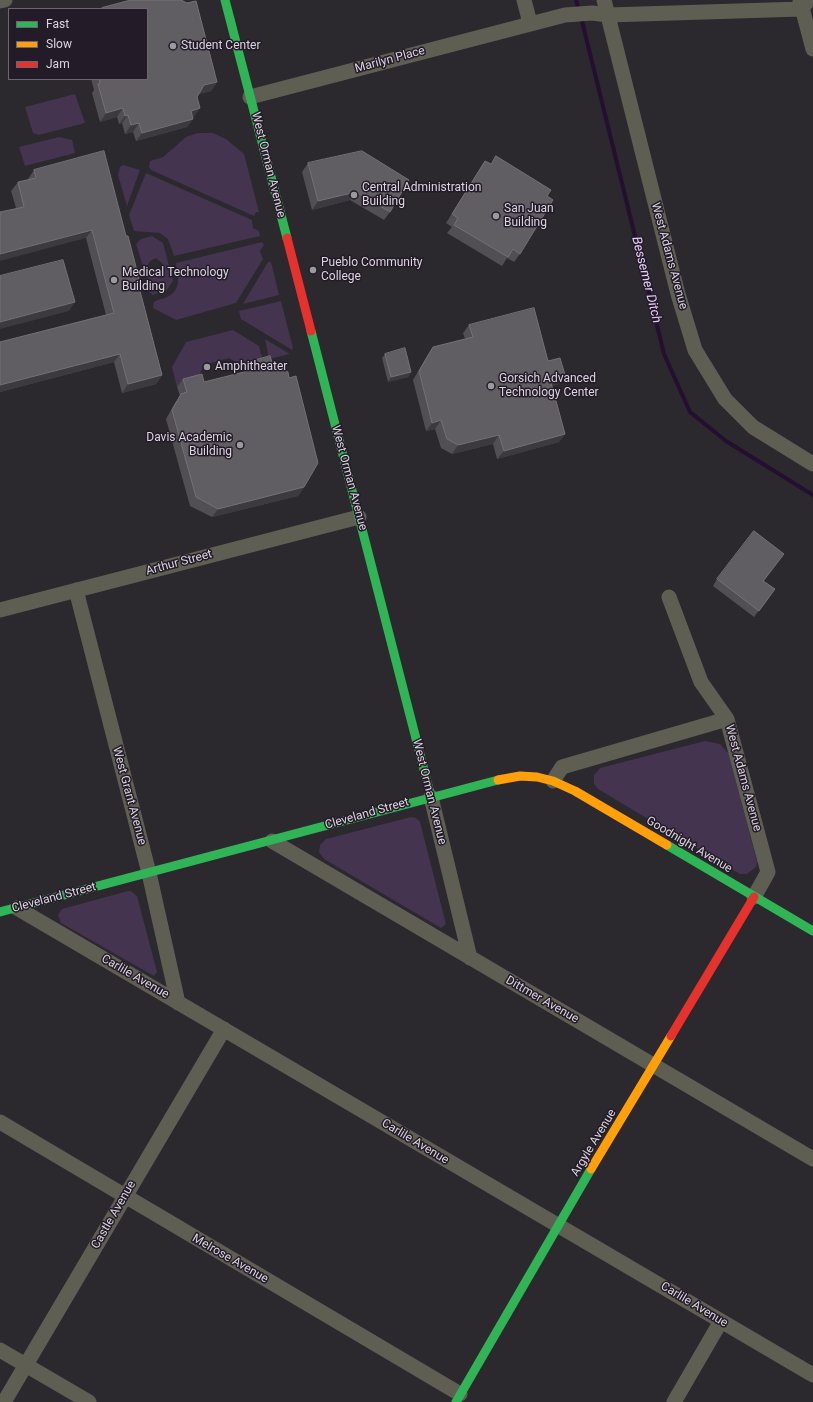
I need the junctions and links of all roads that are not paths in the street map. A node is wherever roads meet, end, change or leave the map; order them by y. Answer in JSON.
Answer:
{"nodes":[{"id":1,"x":5,"y":0,"type":"edge"},
{"id":2,"x":225,"y":0,"type":"edge"},
{"id":3,"x":524,"y":0,"type":"edge"},
{"id":4,"x":604,"y":0,"type":"edge"},
{"id":5,"x":0,"y":1,"type":"edge"},
{"id":6,"x":803,"y":3,"type":"edge"},
{"id":7,"x":608,"y":15,"type":"junction"},
{"id":8,"x":530,"y":23,"type":"junction"},
{"id":9,"x":811,"y":34,"type":"edge"},
{"id":10,"x":813,"y":49,"type":"edge"},
{"id":11,"x":250,"y":96,"type":"junction"},
{"id":12,"x":813,"y":464,"type":"edge"},
{"id":13,"x":359,"y":517,"type":"junction"},
{"id":14,"x":76,"y":590,"type":"junction"},
{"id":15,"x":668,"y":598,"type":"dead end"},
{"id":16,"x":0,"y":610,"type":"edge"},
{"id":17,"x":727,"y":719,"type":"junction"},
{"id":18,"x":553,"y":781,"type":"junction"},
{"id":19,"x":431,"y":796,"type":"junction"},
{"id":20,"x":272,"y":841,"type":"junction"},
{"id":21,"x":149,"y":873,"type":"junction"},
{"id":22,"x":754,"y":897,"type":"junction"},
{"id":23,"x":17,"y":908,"type":"junction"},
{"id":24,"x":0,"y":912,"type":"edge"},
{"id":25,"x":813,"y":931,"type":"edge"},
{"id":26,"x":470,"y":958,"type":"junction"},
{"id":27,"x":178,"y":1002,"type":"junction"},
{"id":28,"x":224,"y":1029,"type":"junction"},
{"id":29,"x":654,"y":1066,"type":"junction"},
{"id":30,"x":0,"y":1122,"type":"edge"},
{"id":31,"x":813,"y":1159,"type":"edge"},
{"id":32,"x":124,"y":1197,"type":"junction"},
{"id":33,"x":558,"y":1226,"type":"junction"},
{"id":34,"x":721,"y":1321,"type":"junction"},
{"id":35,"x":0,"y":1350,"type":"edge"},
{"id":36,"x":27,"y":1365,"type":"junction"},
{"id":37,"x":813,"y":1375,"type":"edge"},
{"id":38,"x":458,"y":1398,"type":"edge"},
{"id":39,"x":4,"y":1402,"type":"edge"},
{"id":40,"x":88,"y":1402,"type":"edge"},
{"id":41,"x":674,"y":1402,"type":"edge"}],
"edges":[{"from":1,"to":5,"type":"street"},
{"from":2,"to":11,"type":"street","name":"West Orman Avenue"},
{"from":3,"to":8,"type":"street"},
{"from":4,"to":7,"type":"street","name":"West Adams Avenue"},
{"from":6,"to":7,"type":"street"},
{"from":6,"to":9,"type":"street"},
{"from":7,"to":8,"type":"street","name":"Marilyn Place"},
{"from":7,"to":12,"type":"street","name":"West Adams Avenue"},
{"from":8,"to":11,"type":"street","name":"Marilyn Place"},
{"from":9,"to":10,"type":"street"},
{"from":11,"to":13,"type":"street","name":"West Orman Avenue"},
{"from":13,"to":14,"type":"street","name":"Arthur Street"},
{"from":13,"to":19,"type":"street","name":"West Orman Avenue"},
{"from":14,"to":16,"type":"street","name":"Arthur Street"},
{"from":14,"to":21,"type":"street","name":"West Grant Avenue"},
{"from":15,"to":17,"type":"street","name":"West Adams Avenue"},
{"from":17,"to":18,"type":"street"},
{"from":17,"to":22,"type":"street","name":"West Adams Avenue"},
{"from":18,"to":19,"type":"street","name":"Cleveland Street"},
{"from":18,"to":22,"type":"street","name":"Goodnight Avenue"},
{"from":19,"to":20,"type":"street","name":"Cleveland Street"},
{"from":19,"to":26,"type":"street","name":"West Orman Avenue"},
{"from":20,"to":21,"type":"street","name":"Cleveland Street"},
{"from":20,"to":26,"type":"street","name":"Dittmer Avenue"},
{"from":21,"to":23,"type":"street","name":"Cleveland Street"},
{"from":21,"to":27,"type":"street","name":"West Grant Avenue"},
{"from":22,"to":25,"type":"street","name":"Goodnight Avenue"},
{"from":22,"to":29,"type":"street","name":"Argyle Avenue"},
{"from":23,"to":24,"type":"street","name":"Cleveland Street"},
{"from":23,"to":27,"type":"street","name":"Carlile Avenue"},
{"from":26,"to":29,"type":"street","name":"Dittmer Avenue"},
{"from":27,"to":28,"type":"street","name":"Carlile Avenue"},
{"from":28,"to":32,"type":"street","name":"Castle Avenue"},
{"from":28,"to":33,"type":"street","name":"Carlile Avenue"},
{"from":29,"to":31,"type":"street","name":"Dittmer Avenue"},
{"from":29,"to":33,"type":"street","name":"Argyle Avenue"},
{"from":30,"to":32,"type":"street","name":"Melrose Avenue"},
{"from":32,"to":36,"type":"street","name":"Castle Avenue"},
{"from":32,"to":38,"type":"street","name":"Melrose Avenue"},
{"from":33,"to":34,"type":"street","name":"Carlile Avenue"},
{"from":33,"to":38,"type":"street","name":"Argyle Avenue"},
{"from":34,"to":37,"type":"street","name":"Carlile Avenue"},
{"from":34,"to":41,"type":"street"},
{"from":35,"to":36,"type":"street"},
{"from":36,"to":39,"type":"street","name":"Castle Avenue"},
{"from":36,"to":40,"type":"street"}]}
